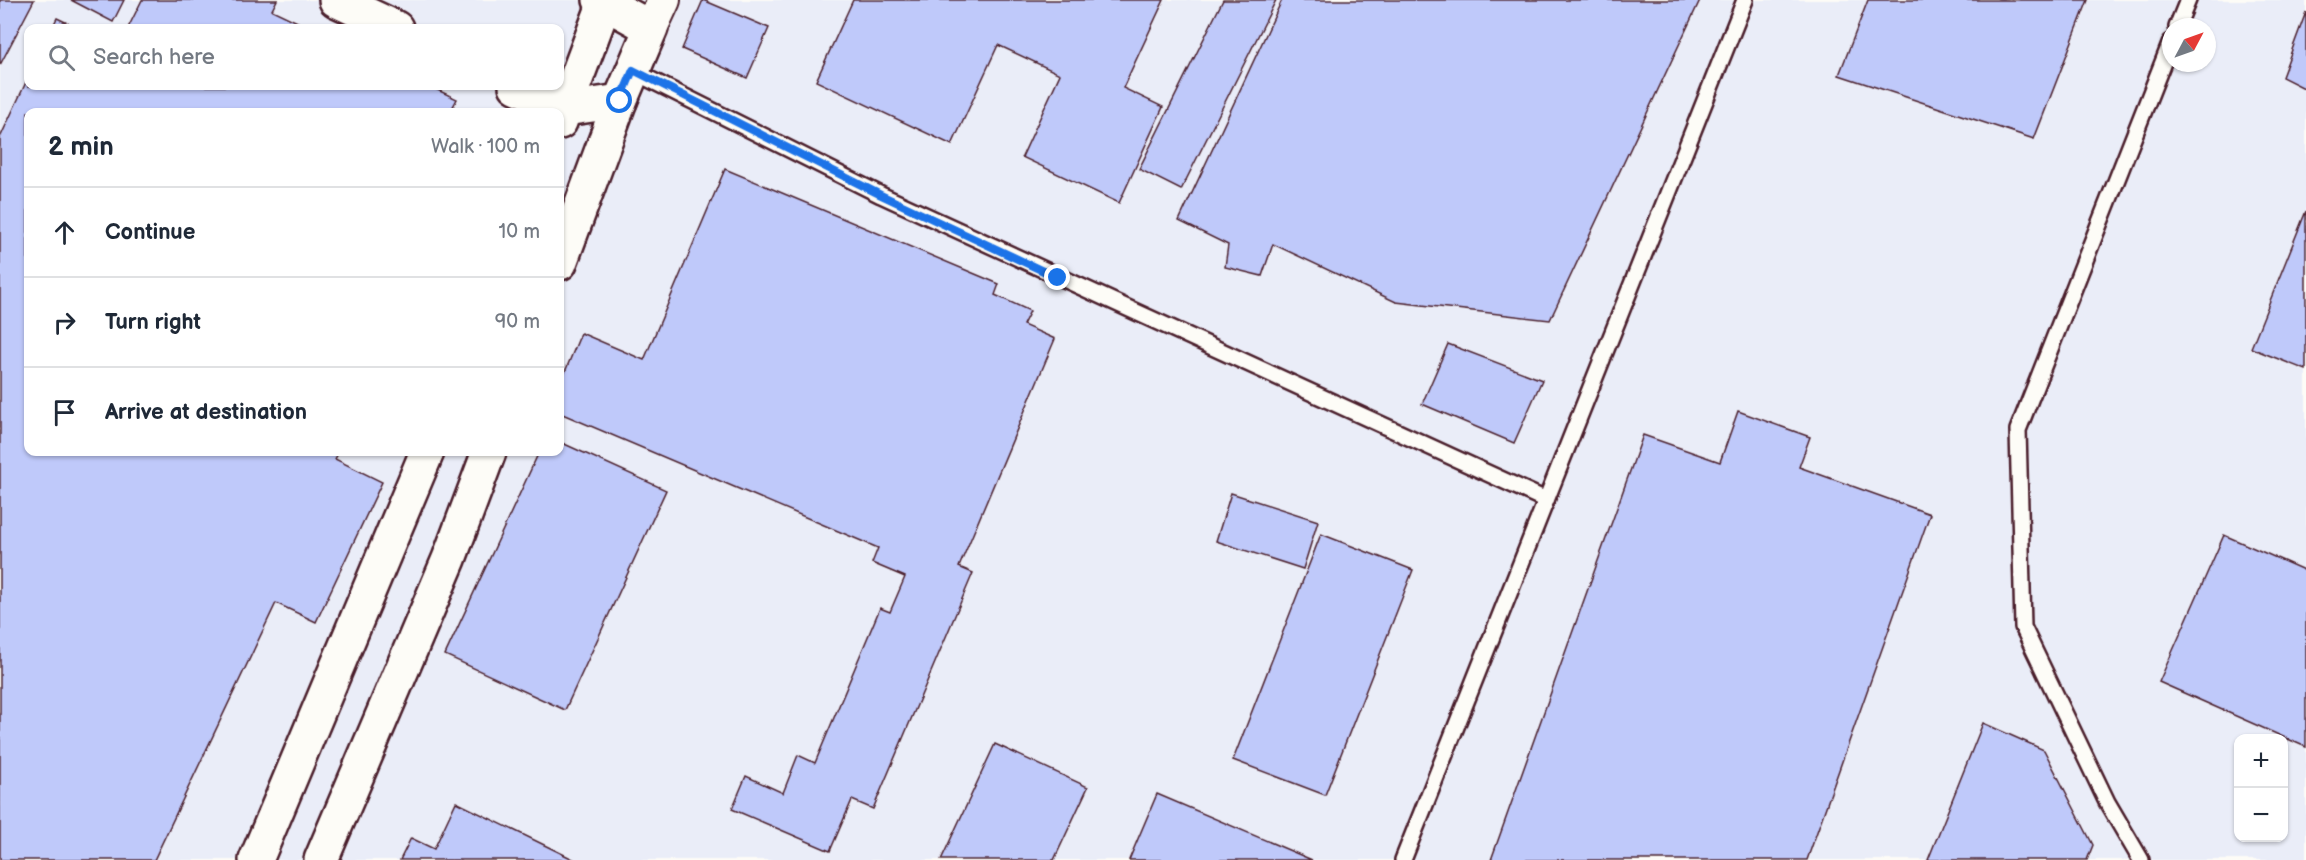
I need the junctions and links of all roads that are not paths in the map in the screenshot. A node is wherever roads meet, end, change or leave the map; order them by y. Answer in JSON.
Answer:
{"nodes":[{"id":1,"x":336,"y":0,"type":"edge"},
{"id":2,"x":1745,"y":0,"type":"edge"},
{"id":3,"x":2188,"y":0,"type":"edge"},
{"id":4,"x":603,"y":1,"type":"edge"},
{"id":5,"x":657,"y":14,"type":"edge"},
{"id":6,"x":2181,"y":18,"type":"edge"},
{"id":7,"x":387,"y":24,"type":"edge"},
{"id":8,"x":2162,"y":65,"type":"edge"},
{"id":9,"x":633,"y":70,"type":"junction"},
{"id":10,"x":522,"y":90,"type":"edge"},
{"id":11,"x":620,"y":101,"type":"junction"},
{"id":12,"x":551,"y":108,"type":"edge"},
{"id":13,"x":564,"y":109,"type":"edge"},
{"id":14,"x":564,"y":115,"type":"edge"},
{"id":15,"x":564,"y":252,"type":"edge"},
{"id":16,"x":425,"y":456,"type":"edge"},
{"id":17,"x":488,"y":456,"type":"edge"},
{"id":18,"x":1546,"y":500,"type":"junction"},
{"id":19,"x":256,"y":860,"type":"edge"},
{"id":20,"x":321,"y":860,"type":"edge"},
{"id":21,"x":1403,"y":860,"type":"edge"},
{"id":22,"x":2141,"y":860,"type":"edge"}],
"edges":[{"from":1,"to":7,"type":"street"},
{"from":2,"to":18,"type":"lane"},
{"from":3,"to":6,"type":"lane"},
{"from":4,"to":5,"type":"street"},
{"from":4,"to":13,"type":"street"},
{"from":5,"to":9,"type":"street"},
{"from":8,"to":22,"type":"lane"},
{"from":9,"to":11,"type":"street"},
{"from":9,"to":18,"type":"lane"},
{"from":10,"to":12,"type":"street"},
{"from":11,"to":14,"type":"street"},
{"from":11,"to":15,"type":"street"},
{"from":16,"to":19,"type":"street"},
{"from":17,"to":20,"type":"street"},
{"from":18,"to":21,"type":"lane"}]}
